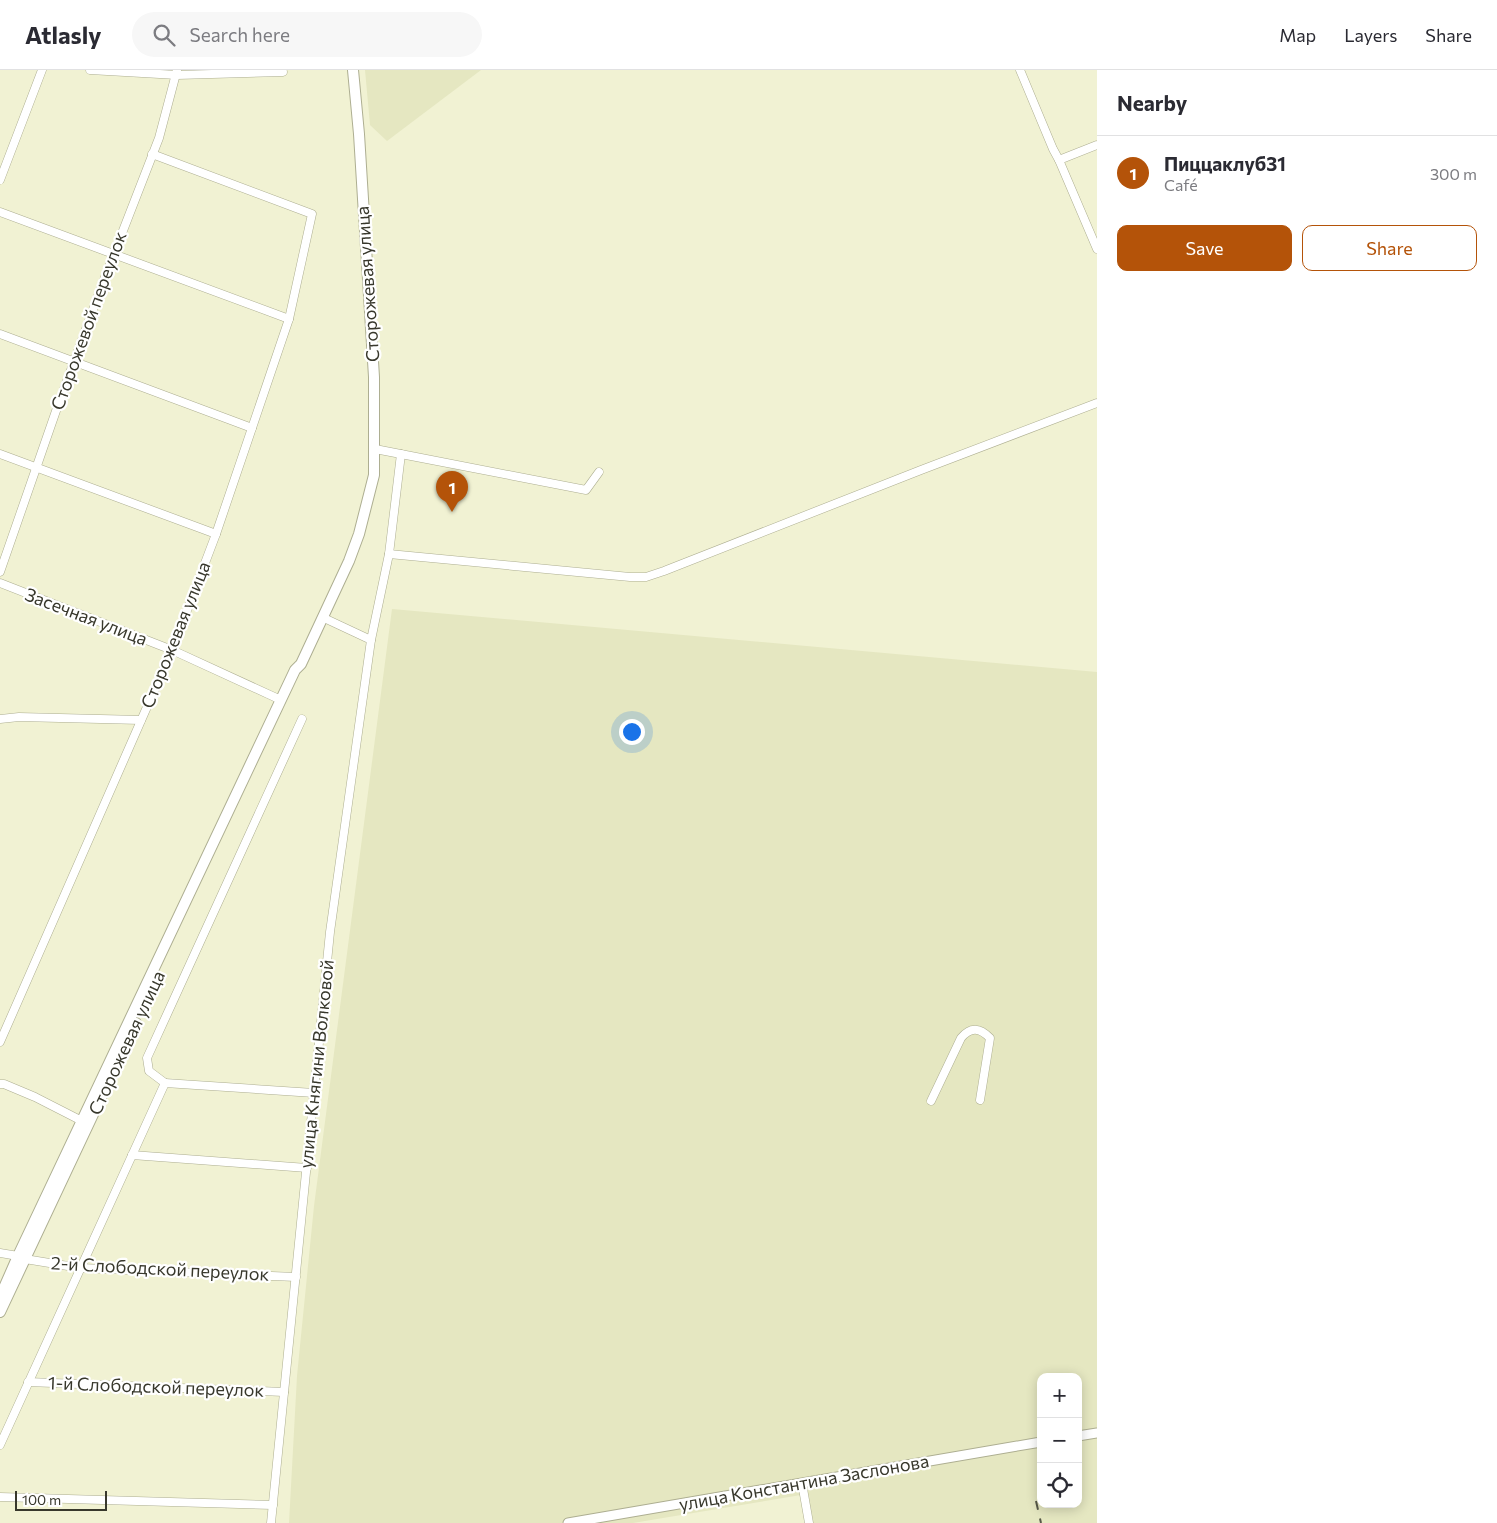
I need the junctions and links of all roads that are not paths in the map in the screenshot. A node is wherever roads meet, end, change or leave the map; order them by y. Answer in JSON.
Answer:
{"nodes":[{"id":1,"x":42,"y":70,"type":"edge"},
{"id":2,"x":90,"y":70,"type":"edge"},
{"id":3,"x":353,"y":70,"type":"edge"},
{"id":4,"x":1020,"y":70,"type":"edge"},
{"id":5,"x":177,"y":72,"type":"edge"},
{"id":6,"x":283,"y":72,"type":"dead end"},
{"id":7,"x":1097,"y":145,"type":"edge"},
{"id":8,"x":152,"y":154,"type":"junction"},
{"id":9,"x":1059,"y":160,"type":"junction"},
{"id":10,"x":0,"y":180,"type":"edge"},
{"id":11,"x":0,"y":212,"type":"edge"},
{"id":12,"x":1097,"y":249,"type":"edge"},
{"id":13,"x":114,"y":253,"type":"junction"},
{"id":14,"x":289,"y":319,"type":"junction"},
{"id":15,"x":0,"y":334,"type":"edge"},
{"id":16,"x":74,"y":362,"type":"junction"},
{"id":17,"x":1097,"y":403,"type":"edge"},
{"id":18,"x":252,"y":428,"type":"junction"},
{"id":19,"x":375,"y":449,"type":"junction"},
{"id":20,"x":0,"y":454,"type":"edge"},
{"id":21,"x":401,"y":454,"type":"junction"},
{"id":22,"x":36,"y":467,"type":"junction"},
{"id":23,"x":599,"y":472,"type":"dead end"},
{"id":24,"x":216,"y":534,"type":"junction"},
{"id":25,"x":389,"y":554,"type":"junction"},
{"id":26,"x":0,"y":572,"type":"edge"},
{"id":27,"x":0,"y":584,"type":"edge"},
{"id":28,"x":324,"y":618,"type":"junction"},
{"id":29,"x":370,"y":640,"type":"junction"},
{"id":30,"x":172,"y":650,"type":"junction"},
{"id":31,"x":302,"y":664,"type":"junction"},
{"id":32,"x":281,"y":700,"type":"junction"},
{"id":33,"x":0,"y":719,"type":"edge"},
{"id":34,"x":302,"y":719,"type":"dead end"},
{"id":35,"x":141,"y":720,"type":"junction"},
{"id":36,"x":0,"y":1042,"type":"edge"},
{"id":37,"x":164,"y":1083,"type":"junction"},
{"id":38,"x":0,"y":1084,"type":"edge"},
{"id":39,"x":314,"y":1093,"type":"junction"},
{"id":40,"x":931,"y":1100,"type":"dead end"},
{"id":41,"x":980,"y":1100,"type":"dead end"},
{"id":42,"x":82,"y":1121,"type":"junction"},
{"id":43,"x":132,"y":1155,"type":"junction"},
{"id":44,"x":307,"y":1168,"type":"junction"},
{"id":45,"x":0,"y":1253,"type":"edge"},
{"id":46,"x":22,"y":1258,"type":"junction"},
{"id":47,"x":80,"y":1268,"type":"junction"},
{"id":48,"x":296,"y":1276,"type":"junction"},
{"id":49,"x":0,"y":1297,"type":"edge"},
{"id":50,"x":0,"y":1312,"type":"edge"},
{"id":51,"x":28,"y":1382,"type":"junction"},
{"id":52,"x":284,"y":1392,"type":"junction"},
{"id":53,"x":1097,"y":1433,"type":"edge"},
{"id":54,"x":1082,"y":1435,"type":"edge"},
{"id":55,"x":1037,"y":1443,"type":"edge"},
{"id":56,"x":0,"y":1445,"type":"edge"},
{"id":57,"x":802,"y":1483,"type":"junction"},
{"id":58,"x":0,"y":1497,"type":"edge"},
{"id":59,"x":273,"y":1505,"type":"junction"},
{"id":60,"x":271,"y":1523,"type":"edge"},
{"id":61,"x":568,"y":1523,"type":"edge"},
{"id":62,"x":809,"y":1523,"type":"edge"}],
"edges":[{"from":1,"to":10,"type":"street"},
{"from":2,"to":5,"type":"street"},
{"from":3,"to":19,"type":"main road","name":"Сторожевая улица"},
{"from":4,"to":9,"type":"street"},
{"from":5,"to":6,"type":"street"},
{"from":5,"to":8,"type":"street","name":"Сторожевой переулок"},
{"from":7,"to":9,"type":"street"},
{"from":8,"to":13,"type":"street","name":"Сторожевой переулок"},
{"from":8,"to":14,"type":"street","name":"Сторожевая улица"},
{"from":9,"to":12,"type":"street"},
{"from":11,"to":13,"type":"street"},
{"from":13,"to":14,"type":"street"},
{"from":13,"to":16,"type":"street","name":"Сторожевой переулок"},
{"from":14,"to":18,"type":"street","name":"Сторожевая улица"},
{"from":15,"to":16,"type":"street"},
{"from":16,"to":18,"type":"street"},
{"from":16,"to":22,"type":"street","name":"Сторожевой переулок"},
{"from":17,"to":25,"type":"street"},
{"from":18,"to":24,"type":"street","name":"Сторожевая улица"},
{"from":19,"to":21,"type":"street"},
{"from":19,"to":28,"type":"main road","name":"Сторожевая улица"},
{"from":20,"to":22,"type":"street"},
{"from":21,"to":23,"type":"street"},
{"from":21,"to":25,"type":"street","name":"улица Княгини Волковой"},
{"from":22,"to":24,"type":"street"},
{"from":22,"to":26,"type":"street","name":"Сторожевой переулок"},
{"from":24,"to":30,"type":"street","name":"Сторожевая улица"},
{"from":25,"to":29,"type":"street","name":"улица Княгини Волковой"},
{"from":27,"to":30,"type":"street","name":"Засечная улица"},
{"from":28,"to":29,"type":"street"},
{"from":28,"to":31,"type":"main road","name":"Сторожевая улица"},
{"from":29,"to":39,"type":"street","name":"улица Княгини Волковой"},
{"from":30,"to":32,"type":"street","name":"Засечная улица"},
{"from":30,"to":35,"type":"street","name":"Сторожевая улица"},
{"from":31,"to":32,"type":"main road","name":"Сторожевая улица"},
{"from":31,"to":46,"type":"main road","name":"Сторожевая улица"},
{"from":32,"to":42,"type":"main road","name":"Сторожевая улица"},
{"from":33,"to":35,"type":"street"},
{"from":34,"to":37,"type":"street","name":"Сторожевая улица"},
{"from":35,"to":36,"type":"street","name":"Сторожевая улица"},
{"from":37,"to":39,"type":"street"},
{"from":37,"to":43,"type":"street"},
{"from":38,"to":42,"type":"street"},
{"from":39,"to":44,"type":"street","name":"улица Княгини Волковой"},
{"from":40,"to":41,"type":"street"},
{"from":42,"to":46,"type":"main road","name":"Сторожевая улица"},
{"from":43,"to":44,"type":"street"},
{"from":43,"to":47,"type":"street"},
{"from":44,"to":48,"type":"street","name":"улица Княгини Волковой"},
{"from":45,"to":46,"type":"street","name":"2-й Слободской переулок"},
{"from":46,"to":47,"type":"street","name":"2-й Слободской переулок"},
{"from":46,"to":49,"type":"main road","name":"Сторожевая улица"},
{"from":46,"to":50,"type":"main road","name":"Сторожевая улица"},
{"from":47,"to":48,"type":"street","name":"2-й Слободской переулок"},
{"from":47,"to":51,"type":"street"},
{"from":48,"to":52,"type":"street","name":"улица Княгини Волковой"},
{"from":51,"to":52,"type":"street","name":"1-й Слободской переулок"},
{"from":51,"to":56,"type":"street"},
{"from":52,"to":59,"type":"street","name":"улица Княгини Волковой"},
{"from":53,"to":54,"type":"street"},
{"from":55,"to":57,"type":"street","name":"улица Константина Заслонова"},
{"from":57,"to":61,"type":"street","name":"улица Константина Заслонова"},
{"from":57,"to":62,"type":"street"},
{"from":58,"to":59,"type":"street"},
{"from":59,"to":60,"type":"street","name":"улица Княгини Волковой"}]}
